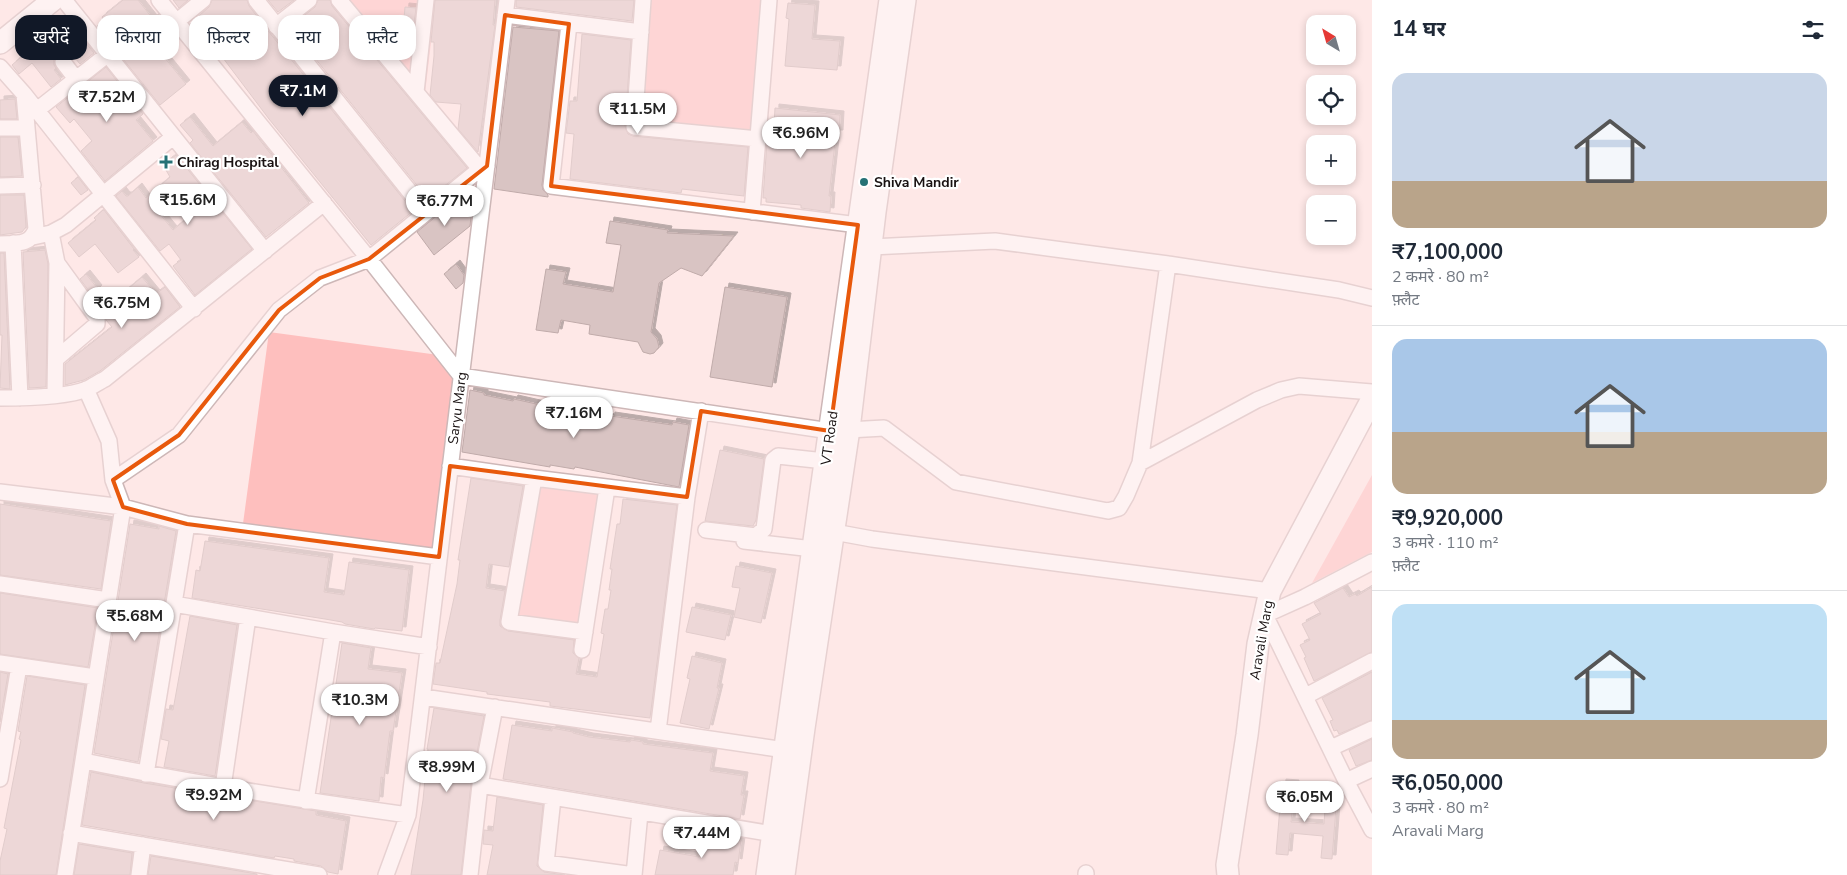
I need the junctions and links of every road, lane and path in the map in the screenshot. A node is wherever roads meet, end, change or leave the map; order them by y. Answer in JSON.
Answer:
{"nodes":[{"id":1,"x":32,"y":0,"type":"edge"},
{"id":2,"x":53,"y":0,"type":"edge"},
{"id":3,"x":64,"y":0,"type":"edge"},
{"id":4,"x":159,"y":0,"type":"edge"},
{"id":5,"x":203,"y":0,"type":"edge"},
{"id":6,"x":256,"y":0,"type":"edge"},
{"id":7,"x":309,"y":0,"type":"edge"},
{"id":8,"x":339,"y":0,"type":"edge"},
{"id":9,"x":426,"y":0,"type":"edge"},
{"id":10,"x":643,"y":0,"type":"edge"},
{"id":11,"x":769,"y":0,"type":"edge"},
{"id":12,"x":890,"y":0,"type":"edge"},
{"id":13,"x":905,"y":0,"type":"edge"},
{"id":14,"x":506,"y":8,"type":"edge"},
{"id":15,"x":171,"y":15,"type":"edge"},
{"id":16,"x":179,"y":20,"type":"edge"},
{"id":17,"x":570,"y":24,"type":"junction"},
{"id":18,"x":0,"y":26,"type":"edge"},
{"id":19,"x":179,"y":26,"type":"edge"},
{"id":20,"x":276,"y":26,"type":"junction"},
{"id":21,"x":640,"y":32,"type":"junction"},
{"id":22,"x":97,"y":40,"type":"edge"},
{"id":23,"x":0,"y":43,"type":"edge"},
{"id":24,"x":100,"y":60,"type":"edge"},
{"id":25,"x":113,"y":60,"type":"edge"},
{"id":26,"x":62,"y":62,"type":"dead end"},
{"id":27,"x":0,"y":67,"type":"edge"},
{"id":28,"x":76,"y":79,"type":"junction"},
{"id":29,"x":416,"y":92,"type":"junction"},
{"id":30,"x":24,"y":94,"type":"junction"},
{"id":31,"x":36,"y":110,"type":"junction"},
{"id":32,"x":0,"y":128,"type":"edge"},
{"id":33,"x":27,"y":128,"type":"junction"},
{"id":34,"x":173,"y":137,"type":"junction"},
{"id":35,"x":758,"y":140,"type":"junction"},
{"id":36,"x":483,"y":168,"type":"junction"},
{"id":37,"x":33,"y":185,"type":"junction"},
{"id":38,"x":0,"y":186,"type":"edge"},
{"id":39,"x":103,"y":195,"type":"junction"},
{"id":40,"x":324,"y":203,"type":"junction"},
{"id":41,"x":426,"y":212,"type":"junction"},
{"id":42,"x":752,"y":212,"type":"junction"},
{"id":43,"x":858,"y":225,"type":"junction"},
{"id":44,"x":51,"y":234,"type":"junction"},
{"id":45,"x":33,"y":237,"type":"junction"},
{"id":46,"x":6,"y":243,"type":"edge"},
{"id":47,"x":871,"y":247,"type":"junction"},
{"id":48,"x":265,"y":251,"type":"junction"},
{"id":49,"x":369,"y":259,"type":"junction"},
{"id":50,"x":57,"y":263,"type":"junction"},
{"id":51,"x":1168,"y":264,"type":"junction"},
{"id":52,"x":1372,"y":298,"type":"edge"},
{"id":53,"x":194,"y":309,"type":"junction"},
{"id":54,"x":56,"y":359,"type":"junction"},
{"id":55,"x":461,"y":376,"type":"junction"},
{"id":56,"x":86,"y":389,"type":"junction"},
{"id":57,"x":1372,"y":392,"type":"edge"},
{"id":58,"x":55,"y":394,"type":"junction"},
{"id":59,"x":0,"y":398,"type":"edge"},
{"id":60,"x":20,"y":398,"type":"junction"},
{"id":61,"x":1372,"y":399,"type":"edge"},
{"id":62,"x":701,"y":411,"type":"junction"},
{"id":63,"x":840,"y":430,"type":"junction"},
{"id":64,"x":825,"y":461,"type":"junction"},
{"id":65,"x":1140,"y":464,"type":"junction"},
{"id":66,"x":450,"y":466,"type":"junction"},
{"id":67,"x":534,"y":478,"type":"junction"},
{"id":68,"x":113,"y":480,"type":"junction"},
{"id":69,"x":606,"y":488,"type":"junction"},
{"id":70,"x":0,"y":492,"type":"edge"},
{"id":71,"x":687,"y":497,"type":"junction"},
{"id":72,"x":122,"y":507,"type":"junction"},
{"id":73,"x":186,"y":524,"type":"junction"},
{"id":74,"x":706,"y":530,"type":"dead end"},
{"id":75,"x":834,"y":532,"type":"junction"},
{"id":76,"x":682,"y":533,"type":"junction"},
{"id":77,"x":813,"y":549,"type":"junction"},
{"id":78,"x":440,"y":557,"type":"junction"},
{"id":79,"x":1372,"y":562,"type":"edge"},
{"id":80,"x":0,"y":584,"type":"edge"},
{"id":81,"x":1270,"y":591,"type":"junction"},
{"id":82,"x":108,"y":600,"type":"junction"},
{"id":83,"x":174,"y":604,"type":"junction"},
{"id":84,"x":1265,"y":614,"type":"junction"},
{"id":85,"x":248,"y":617,"type":"junction"},
{"id":86,"x":333,"y":632,"type":"junction"},
{"id":87,"x":585,"y":632,"type":"junction"},
{"id":88,"x":429,"y":647,"type":"junction"},
{"id":89,"x":582,"y":650,"type":"dead end"},
{"id":90,"x":1372,"y":661,"type":"edge"},
{"id":91,"x":0,"y":663,"type":"edge"},
{"id":92,"x":19,"y":666,"type":"junction"},
{"id":93,"x":95,"y":677,"type":"junction"},
{"id":94,"x":1306,"y":696,"type":"junction"},
{"id":95,"x":423,"y":697,"type":"junction"},
{"id":96,"x":495,"y":707,"type":"junction"},
{"id":97,"x":1372,"y":729,"type":"edge"},
{"id":98,"x":658,"y":731,"type":"junction"},
{"id":99,"x":3,"y":740,"type":"edge"},
{"id":100,"x":1331,"y":748,"type":"junction"},
{"id":101,"x":785,"y":750,"type":"junction"},
{"id":102,"x":84,"y":762,"type":"junction"},
{"id":103,"x":1372,"y":769,"type":"edge"},
{"id":104,"x":146,"y":774,"type":"junction"},
{"id":105,"x":0,"y":779,"type":"edge"},
{"id":106,"x":1346,"y":781,"type":"junction"},
{"id":107,"x":480,"y":786,"type":"junction"},
{"id":108,"x":222,"y":787,"type":"junction"},
{"id":109,"x":553,"y":798,"type":"junction"},
{"id":110,"x":306,"y":801,"type":"junction"},
{"id":111,"x":640,"y":813,"type":"junction"},
{"id":112,"x":408,"y":815,"type":"junction"},
{"id":113,"x":1370,"y":822,"type":"edge"},
{"id":114,"x":72,"y":833,"type":"junction"},
{"id":115,"x":773,"y":834,"type":"junction"},
{"id":116,"x":143,"y":845,"type":"junction"},
{"id":117,"x":293,"y":873,"type":"edge"},
{"id":118,"x":65,"y":875,"type":"edge"},
{"id":119,"x":139,"y":875,"type":"edge"},
{"id":120,"x":319,"y":875,"type":"edge"},
{"id":121,"x":386,"y":875,"type":"edge"},
{"id":122,"x":470,"y":875,"type":"edge"},
{"id":123,"x":634,"y":875,"type":"edge"},
{"id":124,"x":768,"y":875,"type":"edge"},
{"id":125,"x":784,"y":875,"type":"edge"},
{"id":126,"x":1228,"y":875,"type":"edge"}],
"edges":[{"from":1,"to":18,"type":"street"},
{"from":2,"to":23,"type":"street"},
{"from":3,"to":22,"type":"street"},
{"from":4,"to":15,"type":"street"},
{"from":5,"to":16,"type":"street"},
{"from":6,"to":20,"type":"street"},
{"from":7,"to":20,"type":"street"},
{"from":8,"to":29,"type":"street"},
{"from":9,"to":29,"type":"street"},
{"from":10,"to":21,"type":"street"},
{"from":11,"to":35,"type":"street"},
{"from":12,"to":43,"type":"street","name":"VT Road"},
{"from":13,"to":47,"type":"street","name":"VT Road"},
{"from":14,"to":17,"type":"street"},
{"from":14,"to":36,"type":"street","name":"Saryu Marg"},
{"from":17,"to":21,"type":"street"},
{"from":17,"to":42,"type":"street"},
{"from":19,"to":40,"type":"street"},
{"from":20,"to":41,"type":"street"},
{"from":21,"to":35,"type":"street"},
{"from":24,"to":28,"type":"street"},
{"from":25,"to":34,"type":"street"},
{"from":26,"to":28,"type":"street"},
{"from":27,"to":30,"type":"street"},
{"from":28,"to":31,"type":"street"},
{"from":29,"to":36,"type":"street"},
{"from":30,"to":31,"type":"street"},
{"from":30,"to":33,"type":"street"},
{"from":31,"to":39,"type":"street"},
{"from":32,"to":33,"type":"street"},
{"from":33,"to":37,"type":"street"},
{"from":34,"to":39,"type":"street"},
{"from":34,"to":48,"type":"street"},
{"from":35,"to":42,"type":"street"},
{"from":36,"to":41,"type":"street"},
{"from":36,"to":55,"type":"street","name":"Saryu Marg"},
{"from":37,"to":38,"type":"street"},
{"from":37,"to":45,"type":"street"},
{"from":39,"to":44,"type":"street"},
{"from":39,"to":53,"type":"street"},
{"from":40,"to":48,"type":"street"},
{"from":40,"to":49,"type":"street"},
{"from":41,"to":49,"type":"street"},
{"from":42,"to":43,"type":"street"},
{"from":43,"to":63,"type":"street","name":"VT Road"},
{"from":44,"to":45,"type":"street"},
{"from":44,"to":50,"type":"street"},
{"from":45,"to":46,"type":"street"},
{"from":46,"to":60,"type":"street"},
{"from":47,"to":51,"type":"street"},
{"from":47,"to":63,"type":"street","name":"VT Road"},
{"from":48,"to":53,"type":"street"},
{"from":49,"to":55,"type":"street"},
{"from":49,"to":68,"type":"street"},
{"from":50,"to":54,"type":"street"},
{"from":50,"to":54,"type":"street"},
{"from":51,"to":52,"type":"street"},
{"from":51,"to":65,"type":"street"},
{"from":53,"to":56,"type":"street"},
{"from":54,"to":58,"type":"street"},
{"from":55,"to":62,"type":"street"},
{"from":55,"to":66,"type":"street","name":"Saryu Marg"},
{"from":56,"to":58,"type":"street"},
{"from":56,"to":68,"type":"street"},
{"from":57,"to":65,"type":"street"},
{"from":58,"to":60,"type":"street"},
{"from":59,"to":60,"type":"street"},
{"from":61,"to":81,"type":"street","name":"Aravali Marg"},
{"from":62,"to":63,"type":"street"},
{"from":62,"to":71,"type":"street"},
{"from":63,"to":64,"type":"street","name":"VT Road"},
{"from":63,"to":65,"type":"street"},
{"from":63,"to":75,"type":"street","name":"VT Road"},
{"from":64,"to":74,"type":"street"},
{"from":64,"to":77,"type":"street","name":"VT Road"},
{"from":66,"to":67,"type":"street"},
{"from":66,"to":78,"type":"street","name":"Saryu Marg"},
{"from":67,"to":69,"type":"street"},
{"from":67,"to":87,"type":"street"},
{"from":68,"to":72,"type":"street"},
{"from":69,"to":71,"type":"street"},
{"from":69,"to":87,"type":"street"},
{"from":70,"to":72,"type":"street"},
{"from":71,"to":76,"type":"street"},
{"from":72,"to":73,"type":"street"},
{"from":72,"to":82,"type":"street"},
{"from":73,"to":78,"type":"street"},
{"from":73,"to":83,"type":"street"},
{"from":75,"to":81,"type":"street"},
{"from":75,"to":125,"type":"street","name":"VT Road"},
{"from":76,"to":77,"type":"street"},
{"from":76,"to":98,"type":"street"},
{"from":77,"to":101,"type":"street","name":"VT Road"},
{"from":78,"to":88,"type":"street","name":"Saryu Marg"},
{"from":79,"to":84,"type":"street"},
{"from":80,"to":82,"type":"street"},
{"from":81,"to":84,"type":"street","name":"Aravali Marg"},
{"from":82,"to":93,"type":"street"},
{"from":83,"to":85,"type":"street"},
{"from":83,"to":104,"type":"street"},
{"from":84,"to":94,"type":"street"},
{"from":84,"to":126,"type":"street","name":"Aravali Marg"},
{"from":85,"to":86,"type":"street"},
{"from":85,"to":108,"type":"street"},
{"from":86,"to":88,"type":"street"},
{"from":86,"to":110,"type":"street"},
{"from":87,"to":89,"type":"street"},
{"from":88,"to":95,"type":"street","name":"Saryu Marg"},
{"from":90,"to":94,"type":"street"},
{"from":91,"to":92,"type":"street"},
{"from":92,"to":93,"type":"street"},
{"from":92,"to":99,"type":"street"},
{"from":93,"to":102,"type":"street"},
{"from":94,"to":100,"type":"street"},
{"from":95,"to":96,"type":"street"},
{"from":95,"to":112,"type":"street","name":"Saryu Marg"},
{"from":96,"to":98,"type":"street"},
{"from":96,"to":107,"type":"street"},
{"from":97,"to":100,"type":"street"},
{"from":98,"to":101,"type":"street"},
{"from":99,"to":105,"type":"street"},
{"from":100,"to":106,"type":"street"},
{"from":101,"to":115,"type":"street","name":"VT Road"},
{"from":102,"to":104,"type":"street"},
{"from":102,"to":114,"type":"street"},
{"from":103,"to":106,"type":"street"},
{"from":104,"to":108,"type":"street"},
{"from":106,"to":113,"type":"street"},
{"from":107,"to":109,"type":"street"},
{"from":107,"to":122,"type":"street"},
{"from":108,"to":110,"type":"street"},
{"from":109,"to":111,"type":"street"},
{"from":109,"to":123,"type":"street"},
{"from":110,"to":112,"type":"street"},
{"from":111,"to":115,"type":"street"},
{"from":111,"to":123,"type":"street"},
{"from":112,"to":121,"type":"street","name":"Saryu Marg"},
{"from":114,"to":116,"type":"street"},
{"from":114,"to":118,"type":"street"},
{"from":115,"to":124,"type":"street","name":"VT Road"},
{"from":116,"to":117,"type":"street"},
{"from":116,"to":119,"type":"street"},
{"from":117,"to":120,"type":"street"}]}
